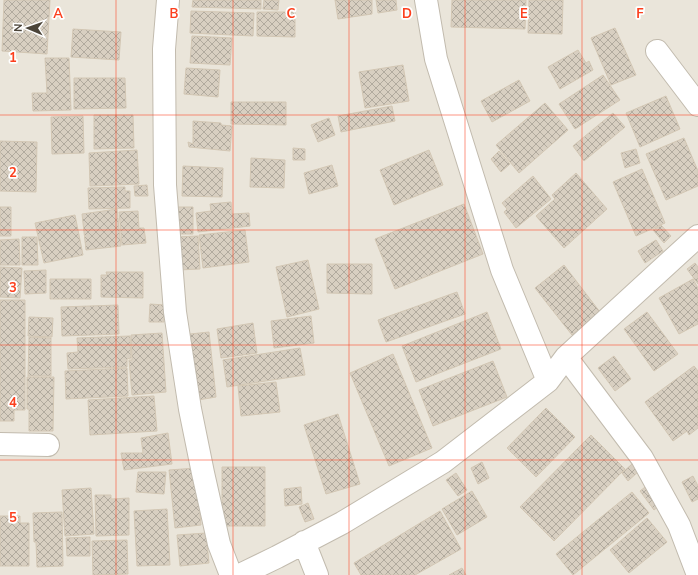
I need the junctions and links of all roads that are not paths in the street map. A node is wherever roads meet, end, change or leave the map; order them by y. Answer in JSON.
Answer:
{"nodes":[{"id":1,"x":168,"y":0,"type":"edge"},
{"id":2,"x":426,"y":0,"type":"edge"},
{"id":3,"x":657,"y":51,"type":"dead end"},
{"id":4,"x":698,"y":105,"type":"edge"},
{"id":5,"x":698,"y":236,"type":"edge"},
{"id":6,"x":566,"y":357,"type":"junction"},
{"id":7,"x":548,"y":381,"type":"junction"},
{"id":8,"x":0,"y":444,"type":"edge"},
{"id":9,"x":48,"y":445,"type":"dead end"},
{"id":10,"x":304,"y":542,"type":"junction"},
{"id":11,"x":242,"y":574,"type":"edge"},
{"id":12,"x":316,"y":575,"type":"edge"},
{"id":13,"x":698,"y":575,"type":"edge"}],
"edges":[{"from":1,"to":11,"type":"street"},
{"from":2,"to":7,"type":"street"},
{"from":3,"to":4,"type":"street"},
{"from":5,"to":6,"type":"street"},
{"from":6,"to":7,"type":"street"},
{"from":6,"to":13,"type":"street"},
{"from":7,"to":10,"type":"street"},
{"from":8,"to":9,"type":"street"},
{"from":10,"to":11,"type":"street"},
{"from":10,"to":12,"type":"street"}]}
